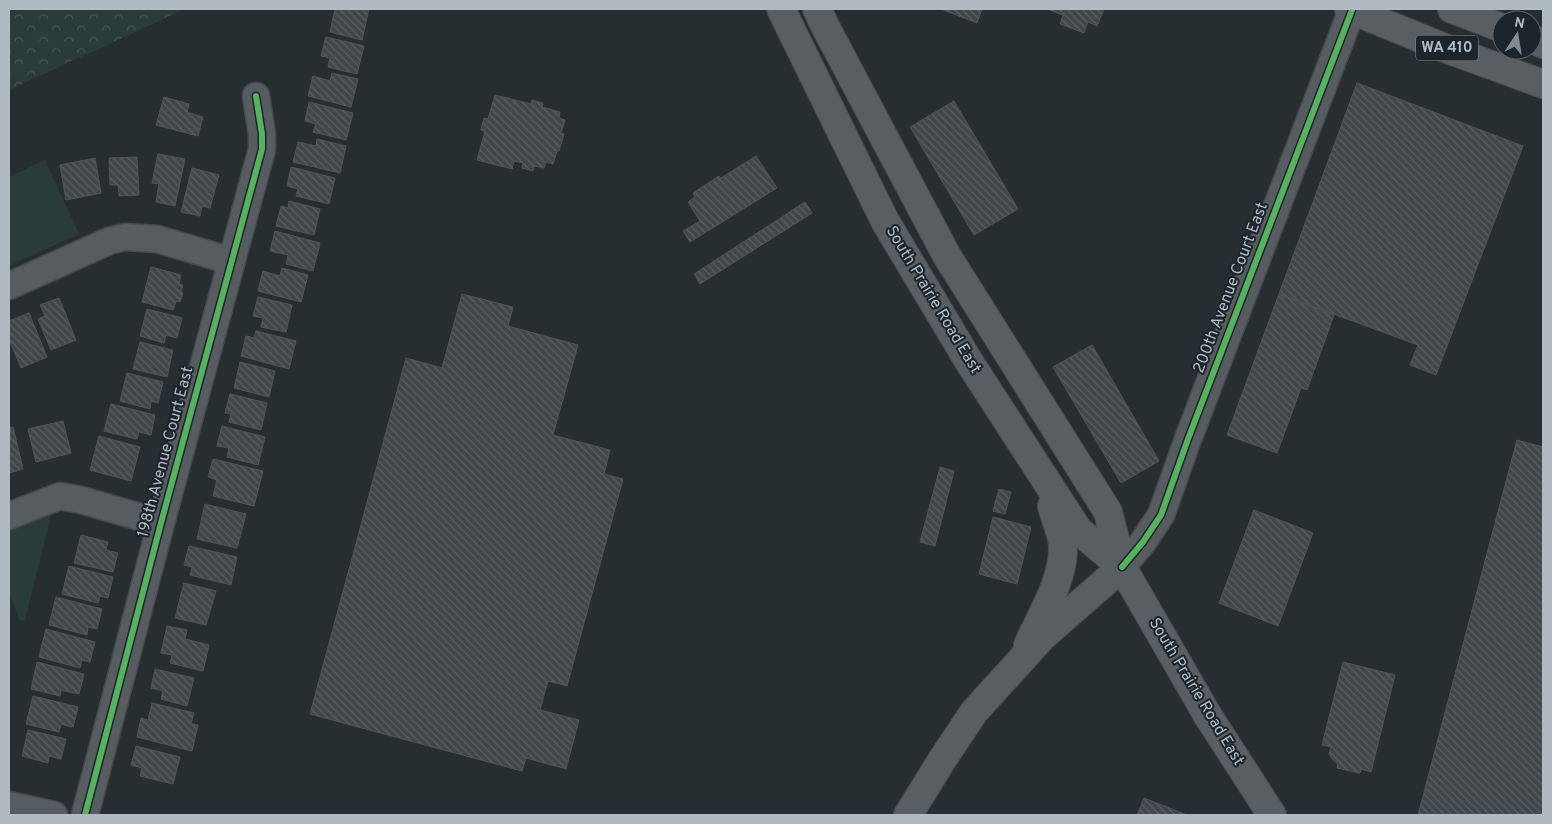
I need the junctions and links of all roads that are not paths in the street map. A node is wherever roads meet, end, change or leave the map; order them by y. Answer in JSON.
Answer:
{"nodes":[{"id":1,"x":781,"y":9,"type":"edge"},
{"id":2,"x":817,"y":9,"type":"edge"},
{"id":3,"x":1351,"y":9,"type":"edge"},
{"id":4,"x":1452,"y":9,"type":"edge"},
{"id":5,"x":1492,"y":24,"type":"edge"},
{"id":6,"x":1543,"y":84,"type":"edge"},
{"id":7,"x":256,"y":96,"type":"dead end"},
{"id":8,"x":231,"y":261,"type":"junction"},
{"id":9,"x":9,"y":286,"type":"edge"},
{"id":10,"x":1046,"y":480,"type":"junction"},
{"id":11,"x":9,"y":516,"type":"edge"},
{"id":12,"x":161,"y":524,"type":"junction"},
{"id":13,"x":1122,"y":567,"type":"junction"},
{"id":14,"x":1021,"y":661,"type":"junction"},
{"id":15,"x":9,"y":806,"type":"edge"},
{"id":16,"x":54,"y":815,"type":"edge"},
{"id":17,"x":85,"y":815,"type":"edge"},
{"id":18,"x":908,"y":815,"type":"edge"},
{"id":19,"x":1272,"y":815,"type":"edge"}],
"edges":[{"from":1,"to":10,"type":"main road","name":"South Prairie Road East"},
{"from":2,"to":13,"type":"main road","name":"South Prairie Road East"},
{"from":3,"to":6,"type":"main road","number":"WA 410"},
{"from":3,"to":13,"type":"street","name":"200th Avenue Court East"},
{"from":4,"to":5,"type":"main road","number":"WA 410"},
{"from":7,"to":8,"type":"street","name":"198th Avenue Court East"},
{"from":8,"to":9,"type":"street"},
{"from":8,"to":12,"type":"street","name":"198th Avenue Court East"},
{"from":10,"to":13,"type":"main road","name":"South Prairie Road East"},
{"from":10,"to":14,"type":"main road"},
{"from":11,"to":12,"type":"street"},
{"from":12,"to":17,"type":"street","name":"198th Avenue Court East"},
{"from":13,"to":14,"type":"main road","name":"200th Avenue Court East"},
{"from":13,"to":19,"type":"main road","name":"South Prairie Road East"},
{"from":14,"to":18,"type":"main road","name":"200th Avenue Court East"},
{"from":15,"to":16,"type":"street"}]}
